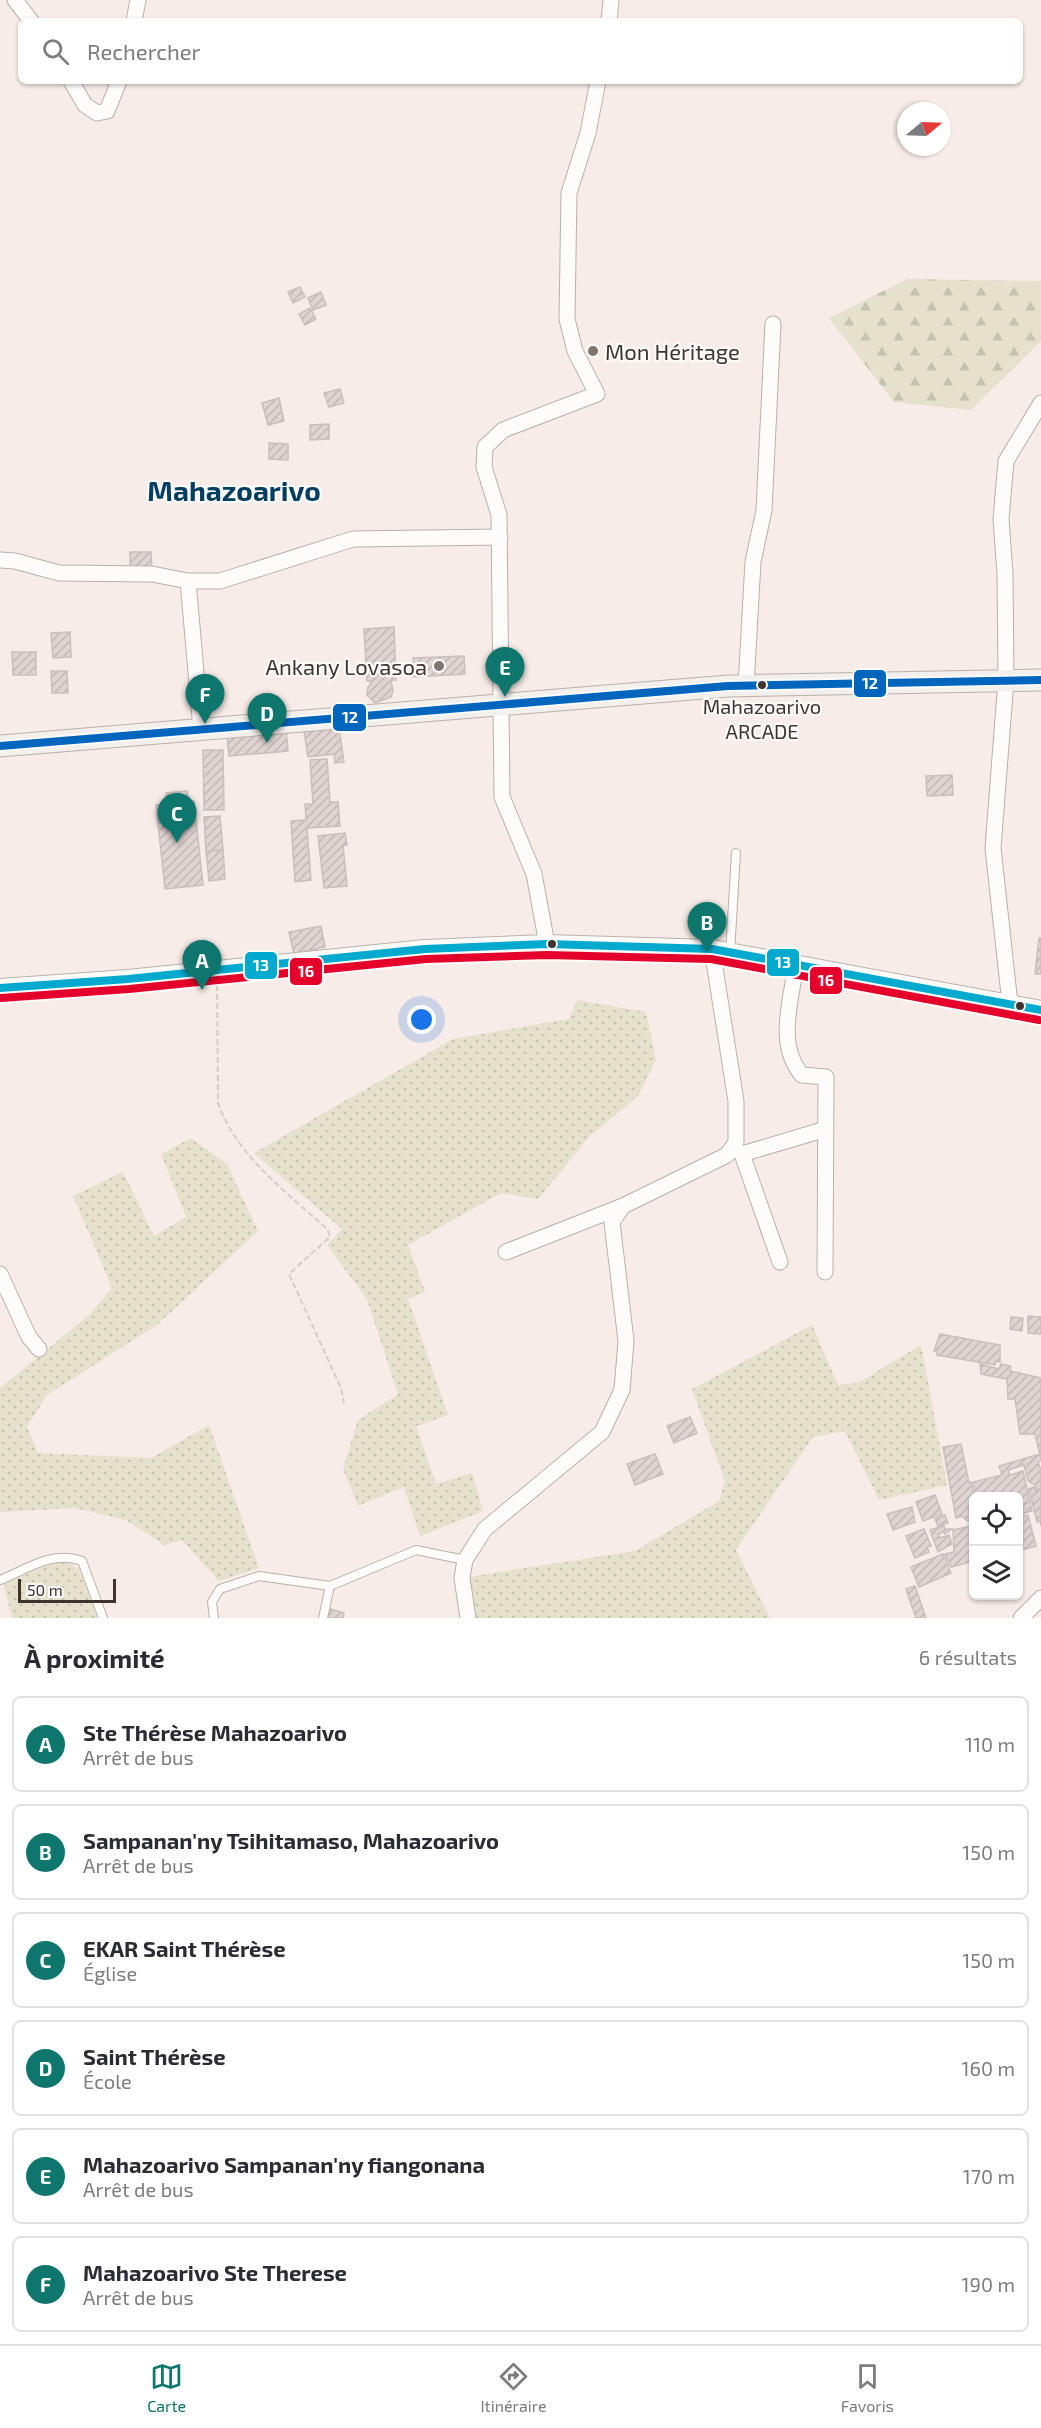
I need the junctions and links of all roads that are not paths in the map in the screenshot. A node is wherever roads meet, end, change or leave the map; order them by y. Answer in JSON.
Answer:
{"nodes":[{"id":1,"x":15,"y":0,"type":"edge"},
{"id":2,"x":138,"y":0,"type":"edge"},
{"id":3,"x":611,"y":0,"type":"edge"},
{"id":4,"x":29,"y":18,"type":"edge"},
{"id":5,"x":135,"y":18,"type":"edge"},
{"id":6,"x":609,"y":18,"type":"edge"},
{"id":7,"x":73,"y":84,"type":"edge"},
{"id":8,"x":118,"y":84,"type":"edge"},
{"id":9,"x":597,"y":84,"type":"edge"},
{"id":10,"x":773,"y":324,"type":"dead end"},
{"id":11,"x":1041,"y":403,"type":"edge"},
{"id":12,"x":500,"y":537,"type":"junction"},
{"id":13,"x":0,"y":560,"type":"edge"},
{"id":14,"x":188,"y":581,"type":"junction"},
{"id":15,"x":1006,"y":680,"type":"junction"},
{"id":16,"x":1041,"y":680,"type":"edge"},
{"id":17,"x":747,"y":686,"type":"junction"},
{"id":18,"x":500,"y":703,"type":"junction"},
{"id":19,"x":201,"y":729,"type":"junction"},
{"id":20,"x":0,"y":746,"type":"edge"},
{"id":21,"x":736,"y":853,"type":"dead end"},
{"id":22,"x":547,"y":944,"type":"junction"},
{"id":23,"x":712,"y":949,"type":"junction"},
{"id":24,"x":730,"y":952,"type":"junction"},
{"id":25,"x":796,"y":965,"type":"junction"},
{"id":26,"x":0,"y":988,"type":"edge"},
{"id":27,"x":1010,"y":1004,"type":"junction"},
{"id":28,"x":1041,"y":1010,"type":"edge"},
{"id":29,"x":826,"y":1129,"type":"junction"},
{"id":30,"x":737,"y":1150,"type":"junction"},
{"id":31,"x":623,"y":1206,"type":"junction"},
{"id":32,"x":506,"y":1252,"type":"dead end"},
{"id":33,"x":780,"y":1262,"type":"dead end"},
{"id":34,"x":825,"y":1272,"type":"dead end"},
{"id":35,"x":0,"y":1274,"type":"edge"},
{"id":36,"x":39,"y":1349,"type":"dead end"},
{"id":37,"x":465,"y":1560,"type":"junction"},
{"id":38,"x":0,"y":1580,"type":"edge"},
{"id":39,"x":330,"y":1586,"type":"junction"},
{"id":40,"x":1041,"y":1598,"type":"edge"},
{"id":41,"x":104,"y":1618,"type":"edge"},
{"id":42,"x":214,"y":1618,"type":"edge"},
{"id":43,"x":324,"y":1618,"type":"edge"},
{"id":44,"x":468,"y":1618,"type":"edge"},
{"id":45,"x":1021,"y":1618,"type":"edge"}],
"edges":[{"from":1,"to":4,"type":"street"},
{"from":2,"to":5,"type":"street"},
{"from":3,"to":6,"type":"street"},
{"from":7,"to":8,"type":"street"},
{"from":9,"to":12,"type":"street"},
{"from":10,"to":17,"type":"street"},
{"from":11,"to":15,"type":"street"},
{"from":12,"to":14,"type":"street"},
{"from":12,"to":18,"type":"street"},
{"from":13,"to":14,"type":"street"},
{"from":14,"to":19,"type":"street"},
{"from":15,"to":16,"type":"main road"},
{"from":15,"to":17,"type":"main road"},
{"from":15,"to":27,"type":"street"},
{"from":17,"to":18,"type":"main road"},
{"from":18,"to":19,"type":"main road"},
{"from":18,"to":22,"type":"street"},
{"from":19,"to":20,"type":"main road"},
{"from":21,"to":24,"type":"lane"},
{"from":22,"to":23,"type":"street"},
{"from":22,"to":26,"type":"street"},
{"from":23,"to":24,"type":"street"},
{"from":23,"to":30,"type":"street"},
{"from":24,"to":25,"type":"street"},
{"from":25,"to":27,"type":"street"},
{"from":25,"to":29,"type":"street"},
{"from":27,"to":28,"type":"street"},
{"from":29,"to":30,"type":"street"},
{"from":29,"to":34,"type":"street"},
{"from":30,"to":31,"type":"street"},
{"from":30,"to":33,"type":"street"},
{"from":31,"to":32,"type":"street"},
{"from":31,"to":37,"type":"street"},
{"from":35,"to":36,"type":"street"},
{"from":37,"to":39,"type":"lane"},
{"from":37,"to":44,"type":"street"},
{"from":38,"to":41,"type":"lane"},
{"from":39,"to":42,"type":"lane"},
{"from":39,"to":43,"type":"lane"},
{"from":40,"to":45,"type":"street"}]}
